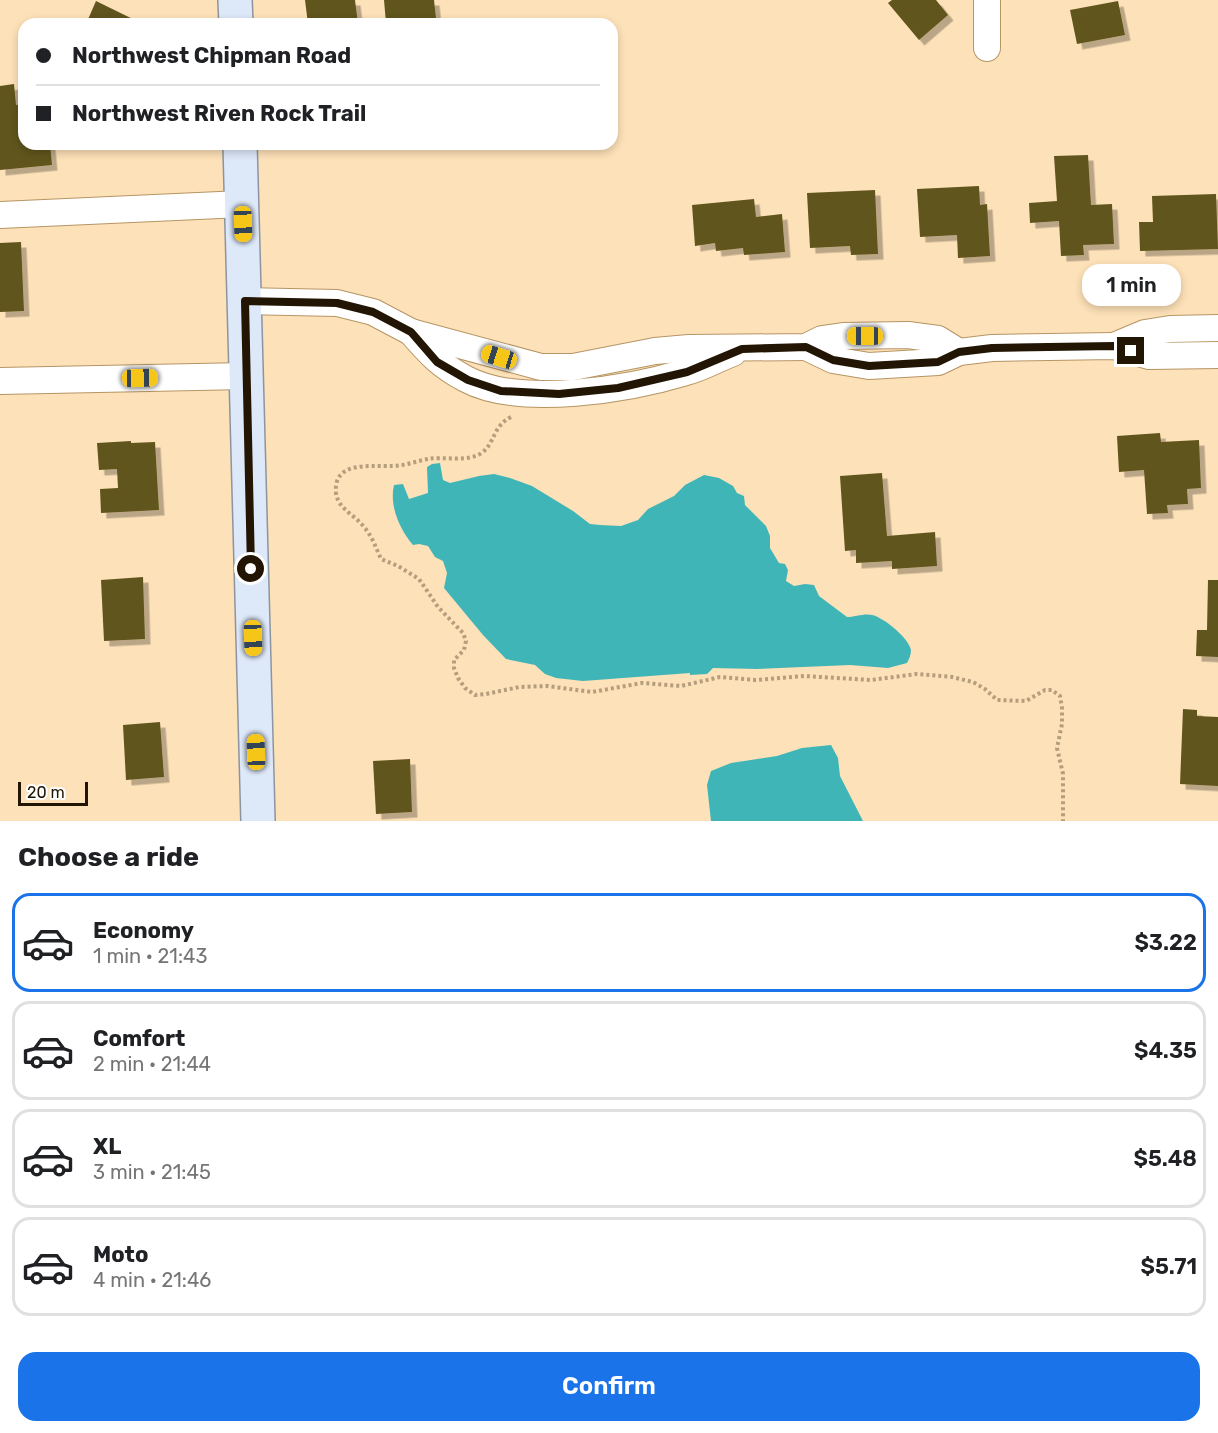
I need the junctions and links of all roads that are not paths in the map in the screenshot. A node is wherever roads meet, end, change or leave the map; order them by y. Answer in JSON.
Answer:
{"nodes":[{"id":1,"x":235,"y":0,"type":"edge"},
{"id":2,"x":987,"y":0,"type":"edge"},
{"id":3,"x":236,"y":18,"type":"edge"},
{"id":4,"x":987,"y":48,"type":"dead end"},
{"id":5,"x":240,"y":150,"type":"edge"},
{"id":6,"x":242,"y":204,"type":"junction"},
{"id":7,"x":0,"y":215,"type":"edge"},
{"id":8,"x":245,"y":301,"type":"junction"},
{"id":9,"x":1218,"y":328,"type":"edge"},
{"id":10,"x":1114,"y":346,"type":"junction"},
{"id":11,"x":1218,"y":355,"type":"edge"},
{"id":12,"x":246,"y":376,"type":"junction"},
{"id":13,"x":0,"y":381,"type":"edge"},
{"id":14,"x":258,"y":821,"type":"edge"}],
"edges":[{"from":1,"to":3,"type":"main road"},
{"from":2,"to":4,"type":"street"},
{"from":5,"to":6,"type":"main road"},
{"from":6,"to":7,"type":"street"},
{"from":6,"to":8,"type":"main road"},
{"from":8,"to":10,"type":"street"},
{"from":8,"to":12,"type":"main road"},
{"from":9,"to":10,"type":"street"},
{"from":10,"to":11,"type":"street"},
{"from":12,"to":13,"type":"street"},
{"from":12,"to":14,"type":"main road"}]}
